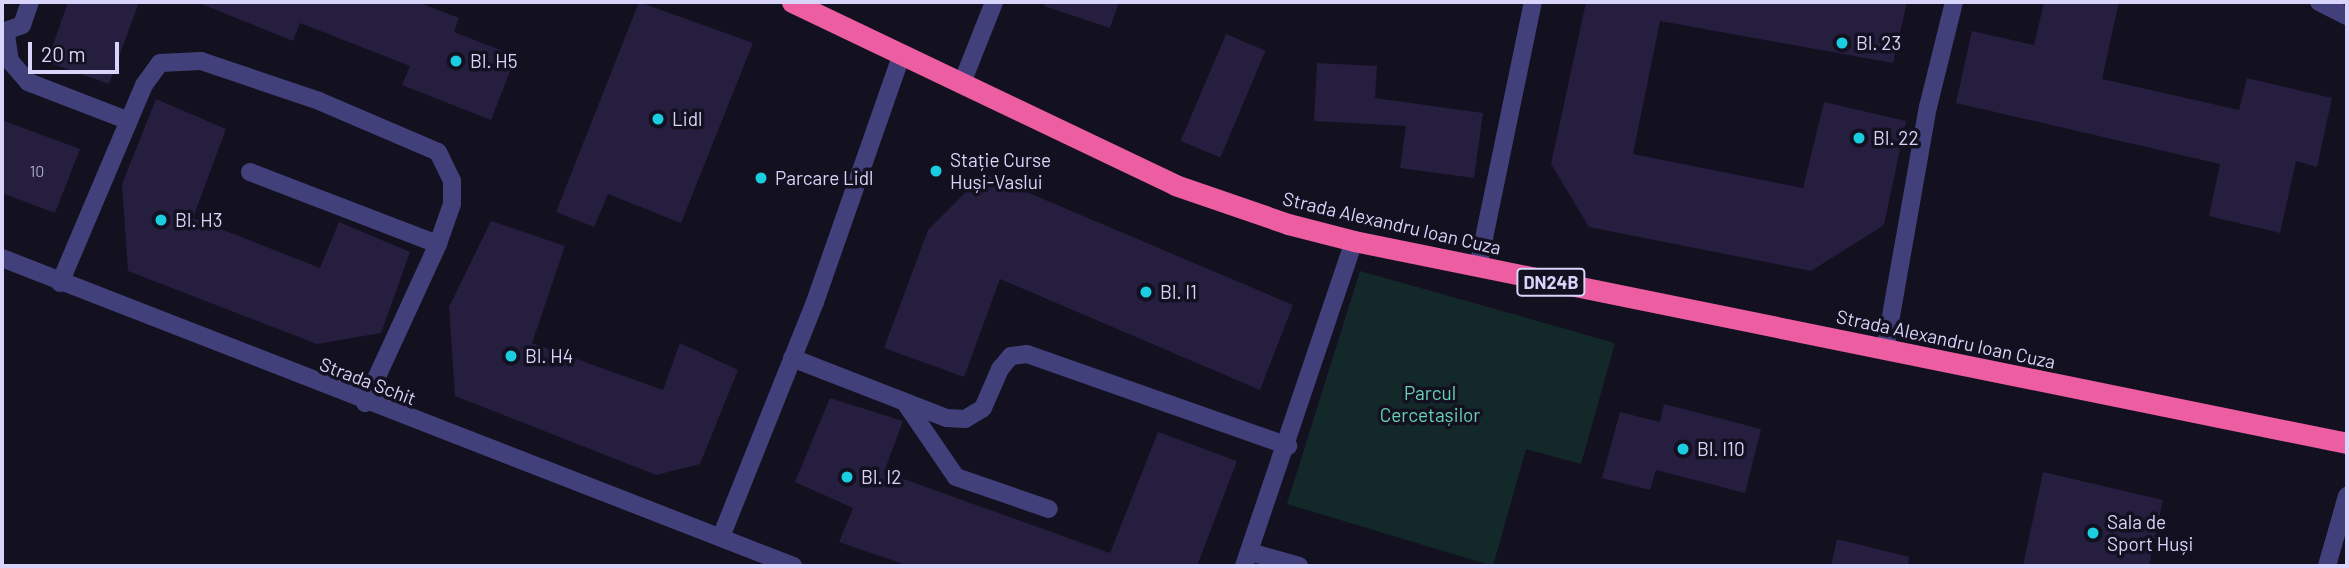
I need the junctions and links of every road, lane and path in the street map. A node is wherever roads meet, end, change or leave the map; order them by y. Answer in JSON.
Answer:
{"nodes":[{"id":1,"x":30,"y":2,"type":"edge"},
{"id":2,"x":792,"y":2,"type":"edge"},
{"id":3,"x":993,"y":2,"type":"edge"},
{"id":4,"x":1533,"y":2,"type":"edge"},
{"id":5,"x":1954,"y":2,"type":"edge"},
{"id":6,"x":2319,"y":2,"type":"edge"},
{"id":7,"x":2347,"y":16,"type":"edge"},
{"id":8,"x":4,"y":33,"type":"edge"},
{"id":9,"x":902,"y":54,"type":"junction"},
{"id":10,"x":962,"y":83,"type":"junction"},
{"id":11,"x":129,"y":121,"type":"junction"},
{"id":12,"x":250,"y":172,"type":"dead end"},
{"id":13,"x":1354,"y":241,"type":"junction"},
{"id":14,"x":438,"y":244,"type":"junction"},
{"id":15,"x":2,"y":258,"type":"edge"},
{"id":16,"x":1478,"y":267,"type":"junction"},
{"id":17,"x":60,"y":283,"type":"junction"},
{"id":18,"x":1885,"y":350,"type":"junction"},
{"id":19,"x":792,"y":358,"type":"junction"},
{"id":20,"x":365,"y":403,"type":"junction"},
{"id":21,"x":906,"y":404,"type":"junction"},
{"id":22,"x":2347,"y":443,"type":"edge"},
{"id":23,"x":1288,"y":446,"type":"junction"},
{"id":24,"x":2347,"y":496,"type":"edge"},
{"id":25,"x":1049,"y":509,"type":"dead end"},
{"id":26,"x":721,"y":537,"type":"junction"},
{"id":27,"x":1247,"y":559,"type":"edge"},
{"id":28,"x":793,"y":566,"type":"edge"},
{"id":29,"x":1299,"y":566,"type":"edge"},
{"id":30,"x":2327,"y":566,"type":"edge"}],
"edges":[{"from":1,"to":8,"type":"street"},
{"from":2,"to":9,"type":"highway","name":"Strada Alexandru Ioan Cuza","number":"DN24B"},
{"from":3,"to":10,"type":"street"},
{"from":4,"to":16,"type":"street"},
{"from":5,"to":18,"type":"street"},
{"from":6,"to":7,"type":"street"},
{"from":8,"to":11,"type":"street"},
{"from":9,"to":10,"type":"highway","name":"Strada Alexandru Ioan Cuza","number":"DN24B"},
{"from":9,"to":19,"type":"street"},
{"from":10,"to":13,"type":"highway","name":"Strada Alexandru Ioan Cuza","number":"DN24B"},
{"from":11,"to":14,"type":"street"},
{"from":11,"to":17,"type":"street"},
{"from":12,"to":14,"type":"street"},
{"from":13,"to":16,"type":"highway","name":"Strada Alexandru Ioan Cuza","number":"DN24B"},
{"from":13,"to":23,"type":"street"},
{"from":14,"to":20,"type":"street"},
{"from":15,"to":17,"type":"street","name":"Strada Schit"},
{"from":16,"to":18,"type":"highway","name":"Strada Alexandru Ioan Cuza","number":"DN24B"},
{"from":17,"to":20,"type":"street","name":"Strada Schit"},
{"from":18,"to":22,"type":"highway","name":"Strada Alexandru Ioan Cuza","number":"DN24B"},
{"from":19,"to":21,"type":"street"},
{"from":19,"to":26,"type":"street"},
{"from":20,"to":26,"type":"street","name":"Strada Schit"},
{"from":21,"to":23,"type":"street"},
{"from":21,"to":25,"type":"street"},
{"from":23,"to":27,"type":"street"},
{"from":24,"to":30,"type":"street"},
{"from":26,"to":28,"type":"street","name":"Strada Schit"},
{"from":27,"to":29,"type":"street"}]}
